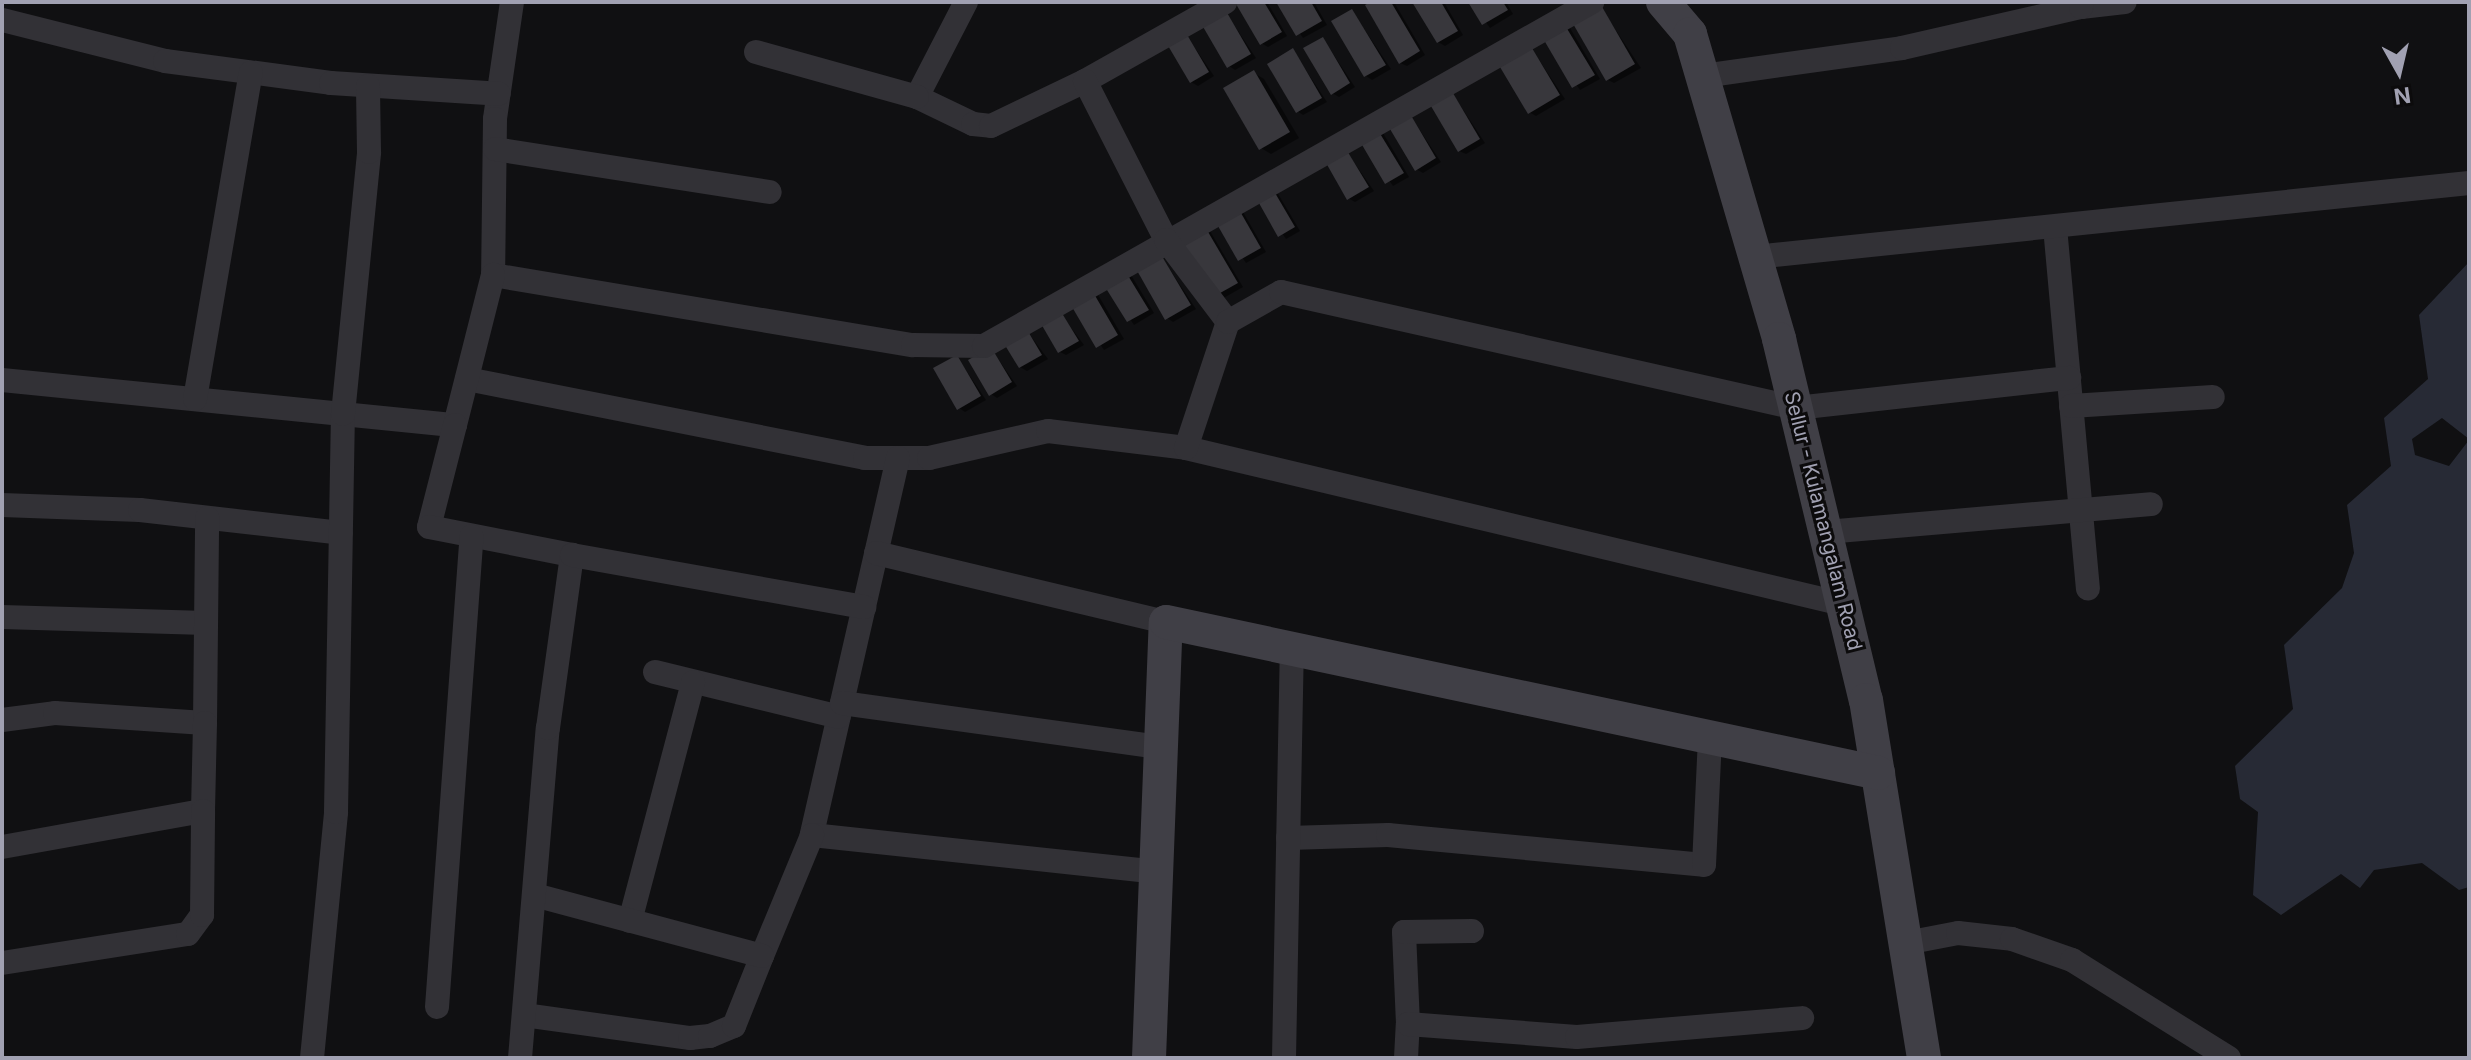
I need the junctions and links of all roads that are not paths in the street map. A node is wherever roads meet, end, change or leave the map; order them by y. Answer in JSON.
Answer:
{"nodes":[{"id":1,"x":512,"y":2,"type":"edge"},
{"id":2,"x":966,"y":2,"type":"edge"},
{"id":3,"x":1225,"y":2,"type":"edge"},
{"id":4,"x":1592,"y":2,"type":"edge"},
{"id":5,"x":1663,"y":2,"type":"edge"},
{"id":6,"x":2125,"y":2,"type":"edge"},
{"id":7,"x":2081,"y":5,"type":"edge"},
{"id":8,"x":2,"y":20,"type":"edge"},
{"id":9,"x":756,"y":52,"type":"dead end"},
{"id":10,"x":251,"y":73,"type":"junction"},
{"id":11,"x":1703,"y":76,"type":"junction"},
{"id":12,"x":1085,"y":81,"type":"junction"},
{"id":13,"x":368,"y":86,"type":"junction"},
{"id":14,"x":499,"y":94,"type":"junction"},
{"id":15,"x":917,"y":97,"type":"junction"},
{"id":16,"x":495,"y":149,"type":"junction"},
{"id":17,"x":2469,"y":183,"type":"edge"},
{"id":18,"x":770,"y":192,"type":"dead end"},
{"id":19,"x":2055,"y":227,"type":"junction"},
{"id":20,"x":1166,"y":240,"type":"junction"},
{"id":21,"x":1755,"y":257,"type":"junction"},
{"id":22,"x":493,"y":275,"type":"junction"},
{"id":23,"x":1228,"y":322,"type":"junction"},
{"id":24,"x":2069,"y":378,"type":"junction"},
{"id":25,"x":467,"y":379,"type":"junction"},
{"id":26,"x":2,"y":380,"type":"edge"},
{"id":27,"x":2213,"y":397,"type":"dead end"},
{"id":28,"x":195,"y":399,"type":"junction"},
{"id":29,"x":2071,"y":406,"type":"junction"},
{"id":30,"x":1796,"y":408,"type":"junction"},
{"id":31,"x":343,"y":414,"type":"junction"},
{"id":32,"x":455,"y":425,"type":"junction"},
{"id":33,"x":1186,"y":448,"type":"junction"},
{"id":34,"x":898,"y":458,"type":"junction"},
{"id":35,"x":2151,"y":504,"type":"dead end"},
{"id":36,"x":2,"y":505,"type":"edge"},
{"id":37,"x":2081,"y":508,"type":"junction"},
{"id":38,"x":207,"y":518,"type":"junction"},
{"id":39,"x":1826,"y":532,"type":"junction"},
{"id":40,"x":341,"y":533,"type":"junction"},
{"id":41,"x":472,"y":536,"type":"junction"},
{"id":42,"x":876,"y":553,"type":"junction"},
{"id":43,"x":572,"y":555,"type":"junction"},
{"id":44,"x":2088,"y":588,"type":"dead end"},
{"id":45,"x":1843,"y":604,"type":"junction"},
{"id":46,"x":864,"y":607,"type":"junction"},
{"id":47,"x":2,"y":617,"type":"edge"},
{"id":48,"x":1166,"y":622,"type":"junction"},
{"id":49,"x":206,"y":623,"type":"junction"},
{"id":50,"x":1292,"y":649,"type":"junction"},
{"id":51,"x":655,"y":672,"type":"dead end"},
{"id":52,"x":693,"y":682,"type":"junction"},
{"id":53,"x":841,"y":710,"type":"junction"},
{"id":54,"x":2,"y":720,"type":"edge"},
{"id":55,"x":205,"y":723,"type":"junction"},
{"id":56,"x":1710,"y":737,"type":"junction"},
{"id":57,"x":1161,"y":747,"type":"junction"},
{"id":58,"x":1878,"y":773,"type":"junction"},
{"id":59,"x":203,"y":811,"type":"junction"},
{"id":60,"x":812,"y":835,"type":"junction"},
{"id":61,"x":1288,"y":838,"type":"junction"},
{"id":62,"x":2,"y":847,"type":"edge"},
{"id":63,"x":1156,"y":872,"type":"junction"},
{"id":64,"x":534,"y":895,"type":"junction"},
{"id":65,"x":630,"y":921,"type":"junction"},
{"id":66,"x":1472,"y":931,"type":"dead end"},
{"id":67,"x":1906,"y":943,"type":"junction"},
{"id":68,"x":762,"y":956,"type":"junction"},
{"id":69,"x":2,"y":963,"type":"edge"},
{"id":70,"x":437,"y":1007,"type":"dead end"},
{"id":71,"x":524,"y":1015,"type":"junction"},
{"id":72,"x":1802,"y":1018,"type":"dead end"},
{"id":73,"x":1408,"y":1024,"type":"junction"},
{"id":74,"x":312,"y":1058,"type":"edge"},
{"id":75,"x":520,"y":1058,"type":"edge"},
{"id":76,"x":1149,"y":1058,"type":"edge"},
{"id":77,"x":1284,"y":1058,"type":"edge"},
{"id":78,"x":1406,"y":1058,"type":"edge"},
{"id":79,"x":1924,"y":1058,"type":"edge"},
{"id":80,"x":2229,"y":1058,"type":"edge"}],
"edges":[{"from":1,"to":14,"type":"street"},
{"from":2,"to":15,"type":"street"},
{"from":3,"to":12,"type":"street"},
{"from":4,"to":20,"type":"street"},
{"from":5,"to":11,"type":"street","name":"Sellur - Kulamangalam Road"},
{"from":6,"to":7,"type":"street"},
{"from":7,"to":11,"type":"street"},
{"from":8,"to":10,"type":"street"},
{"from":9,"to":15,"type":"street"},
{"from":10,"to":13,"type":"street"},
{"from":10,"to":28,"type":"street"},
{"from":11,"to":21,"type":"street","name":"Sellur - Kulamangalam Road"},
{"from":12,"to":15,"type":"street"},
{"from":12,"to":20,"type":"street"},
{"from":13,"to":14,"type":"street"},
{"from":13,"to":31,"type":"street"},
{"from":14,"to":16,"type":"street"},
{"from":16,"to":18,"type":"street"},
{"from":16,"to":22,"type":"street"},
{"from":17,"to":19,"type":"street"},
{"from":19,"to":21,"type":"street"},
{"from":19,"to":24,"type":"street"},
{"from":20,"to":22,"type":"street"},
{"from":20,"to":23,"type":"street"},
{"from":21,"to":30,"type":"street","name":"Sellur - Kulamangalam Road"},
{"from":22,"to":25,"type":"street"},
{"from":23,"to":30,"type":"street"},
{"from":23,"to":33,"type":"street"},
{"from":24,"to":29,"type":"street"},
{"from":24,"to":30,"type":"street"},
{"from":25,"to":32,"type":"street"},
{"from":25,"to":34,"type":"street"},
{"from":26,"to":28,"type":"street"},
{"from":27,"to":29,"type":"street"},
{"from":28,"to":31,"type":"street"},
{"from":29,"to":37,"type":"street"},
{"from":30,"to":39,"type":"street","name":"Sellur - Kulamangalam Road"},
{"from":31,"to":32,"type":"street"},
{"from":31,"to":40,"type":"street"},
{"from":32,"to":41,"type":"street"},
{"from":33,"to":34,"type":"street"},
{"from":33,"to":45,"type":"street"},
{"from":34,"to":42,"type":"street"},
{"from":35,"to":37,"type":"street"},
{"from":36,"to":38,"type":"street"},
{"from":37,"to":39,"type":"street"},
{"from":37,"to":44,"type":"street"},
{"from":38,"to":40,"type":"street"},
{"from":38,"to":49,"type":"street"},
{"from":39,"to":45,"type":"street","name":"Sellur - Kulamangalam Road"},
{"from":40,"to":74,"type":"street"},
{"from":41,"to":43,"type":"street"},
{"from":41,"to":70,"type":"street"},
{"from":42,"to":46,"type":"street"},
{"from":42,"to":48,"type":"street"},
{"from":43,"to":46,"type":"street"},
{"from":43,"to":64,"type":"street"},
{"from":45,"to":58,"type":"street","name":"Sellur - Kulamangalam Road"},
{"from":46,"to":53,"type":"street"},
{"from":47,"to":49,"type":"street"},
{"from":48,"to":50,"type":"street"},
{"from":48,"to":57,"type":"street"},
{"from":49,"to":55,"type":"street"},
{"from":50,"to":56,"type":"street"},
{"from":50,"to":61,"type":"street"},
{"from":51,"to":52,"type":"street"},
{"from":52,"to":53,"type":"street"},
{"from":52,"to":65,"type":"street"},
{"from":53,"to":57,"type":"street"},
{"from":53,"to":60,"type":"street"},
{"from":54,"to":55,"type":"street"},
{"from":55,"to":59,"type":"street"},
{"from":56,"to":58,"type":"street"},
{"from":56,"to":61,"type":"street"},
{"from":57,"to":63,"type":"street"},
{"from":58,"to":67,"type":"street","name":"Sellur - Kulamangalam Road"},
{"from":59,"to":62,"type":"street"},
{"from":59,"to":69,"type":"street"},
{"from":60,"to":63,"type":"street"},
{"from":60,"to":68,"type":"street"},
{"from":61,"to":77,"type":"street"},
{"from":63,"to":76,"type":"street"},
{"from":64,"to":65,"type":"street"},
{"from":64,"to":71,"type":"street"},
{"from":65,"to":68,"type":"street"},
{"from":66,"to":73,"type":"street"},
{"from":67,"to":79,"type":"street","name":"Sellur - Kulamangalam Road"},
{"from":67,"to":80,"type":"street"},
{"from":68,"to":71,"type":"street"},
{"from":71,"to":75,"type":"street"},
{"from":72,"to":73,"type":"street"},
{"from":73,"to":78,"type":"street"}]}
